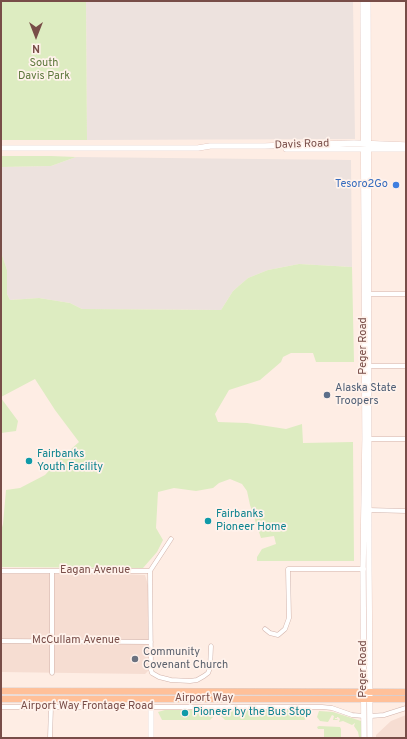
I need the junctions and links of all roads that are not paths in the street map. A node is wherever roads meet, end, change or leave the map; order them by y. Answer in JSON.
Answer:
{"nodes":[{"id":1,"x":363,"y":1,"type":"edge"},
{"id":2,"x":368,"y":1,"type":"edge"},
{"id":3,"x":406,"y":145,"type":"edge"},
{"id":4,"x":366,"y":146,"type":"junction"},
{"id":5,"x":1,"y":148,"type":"edge"},
{"id":6,"x":406,"y":149,"type":"edge"},
{"id":7,"x":366,"y":294,"type":"junction"},
{"id":8,"x":406,"y":294,"type":"edge"},
{"id":9,"x":366,"y":366,"type":"junction"},
{"id":10,"x":406,"y":366,"type":"edge"},
{"id":11,"x":367,"y":439,"type":"junction"},
{"id":12,"x":406,"y":439,"type":"edge"},
{"id":13,"x":366,"y":510,"type":"junction"},
{"id":14,"x":406,"y":511,"type":"edge"},
{"id":15,"x":171,"y":539,"type":"dead end"},
{"id":16,"x":366,"y":569,"type":"junction"},
{"id":17,"x":1,"y":571,"type":"edge"},
{"id":18,"x":52,"y":571,"type":"junction"},
{"id":19,"x":150,"y":571,"type":"junction"},
{"id":20,"x":265,"y":629,"type":"dead end"},
{"id":21,"x":1,"y":641,"type":"edge"},
{"id":22,"x":52,"y":641,"type":"junction"},
{"id":23,"x":150,"y":642,"type":"junction"},
{"id":24,"x":211,"y":646,"type":"dead end"},
{"id":25,"x":52,"y":673,"type":"dead end"},
{"id":26,"x":1,"y":691,"type":"edge"},
{"id":27,"x":368,"y":692,"type":"junction"},
{"id":28,"x":406,"y":692,"type":"edge"},
{"id":29,"x":1,"y":699,"type":"edge"},
{"id":30,"x":367,"y":699,"type":"junction"},
{"id":31,"x":406,"y":699,"type":"edge"},
{"id":32,"x":1,"y":707,"type":"edge"},
{"id":33,"x":51,"y":707,"type":"junction"},
{"id":34,"x":151,"y":707,"type":"junction"},
{"id":35,"x":406,"y":708,"type":"edge"},
{"id":36,"x":364,"y":716,"type":"junction"},
{"id":37,"x":371,"y":716,"type":"junction"},
{"id":38,"x":50,"y":738,"type":"edge"},
{"id":39,"x":151,"y":738,"type":"edge"},
{"id":40,"x":364,"y":738,"type":"edge"},
{"id":41,"x":370,"y":738,"type":"edge"}],
"edges":[{"from":1,"to":4,"type":"main road","name":"Peger Road"},
{"from":2,"to":4,"type":"main road","name":"Peger Road"},
{"from":3,"to":4,"type":"main road","name":"Davis Road"},
{"from":4,"to":5,"type":"main road","name":"Davis Road"},
{"from":4,"to":6,"type":"main road","name":"Davis Road"},
{"from":4,"to":7,"type":"main road","name":"Peger Road"},
{"from":7,"to":8,"type":"street"},
{"from":7,"to":9,"type":"main road","name":"Peger Road"},
{"from":9,"to":10,"type":"street"},
{"from":9,"to":11,"type":"main road","name":"Peger Road"},
{"from":11,"to":12,"type":"street"},
{"from":11,"to":13,"type":"main road","name":"Peger Road"},
{"from":13,"to":14,"type":"street"},
{"from":13,"to":16,"type":"main road","name":"Peger Road"},
{"from":15,"to":19,"type":"street"},
{"from":16,"to":20,"type":"street"},
{"from":16,"to":27,"type":"main road","name":"Peger Road"},
{"from":17,"to":18,"type":"street","name":"Eagan Avenue"},
{"from":18,"to":19,"type":"street","name":"Eagan Avenue"},
{"from":18,"to":22,"type":"street"},
{"from":19,"to":23,"type":"street"},
{"from":21,"to":22,"type":"street","name":"McCullam Avenue"},
{"from":22,"to":23,"type":"street","name":"McCullam Avenue"},
{"from":22,"to":25,"type":"street"},
{"from":23,"to":24,"type":"street"},
{"from":26,"to":27,"type":"main road","name":"Airport Way"},
{"from":27,"to":28,"type":"main road","name":"Airport Way"},
{"from":27,"to":30,"type":"main road","name":"Peger Road"},
{"from":29,"to":30,"type":"main road","name":"Airport Way"},
{"from":30,"to":31,"type":"main road","name":"Airport Way"},
{"from":30,"to":36,"type":"main road","name":"Peger Road"},
{"from":30,"to":37,"type":"main road","name":"Peger Road"},
{"from":32,"to":33,"type":"street","name":"Airport Way Frontage Road"},
{"from":33,"to":34,"type":"street","name":"Airport Way Frontage Road"},
{"from":33,"to":38,"type":"street"},
{"from":34,"to":36,"type":"street","name":"Airport Way Frontage Road"},
{"from":34,"to":39,"type":"main road"},
{"from":35,"to":37,"type":"street"},
{"from":36,"to":40,"type":"main road","name":"Peger Road"},
{"from":37,"to":41,"type":"main road","name":"Peger Road"}]}
